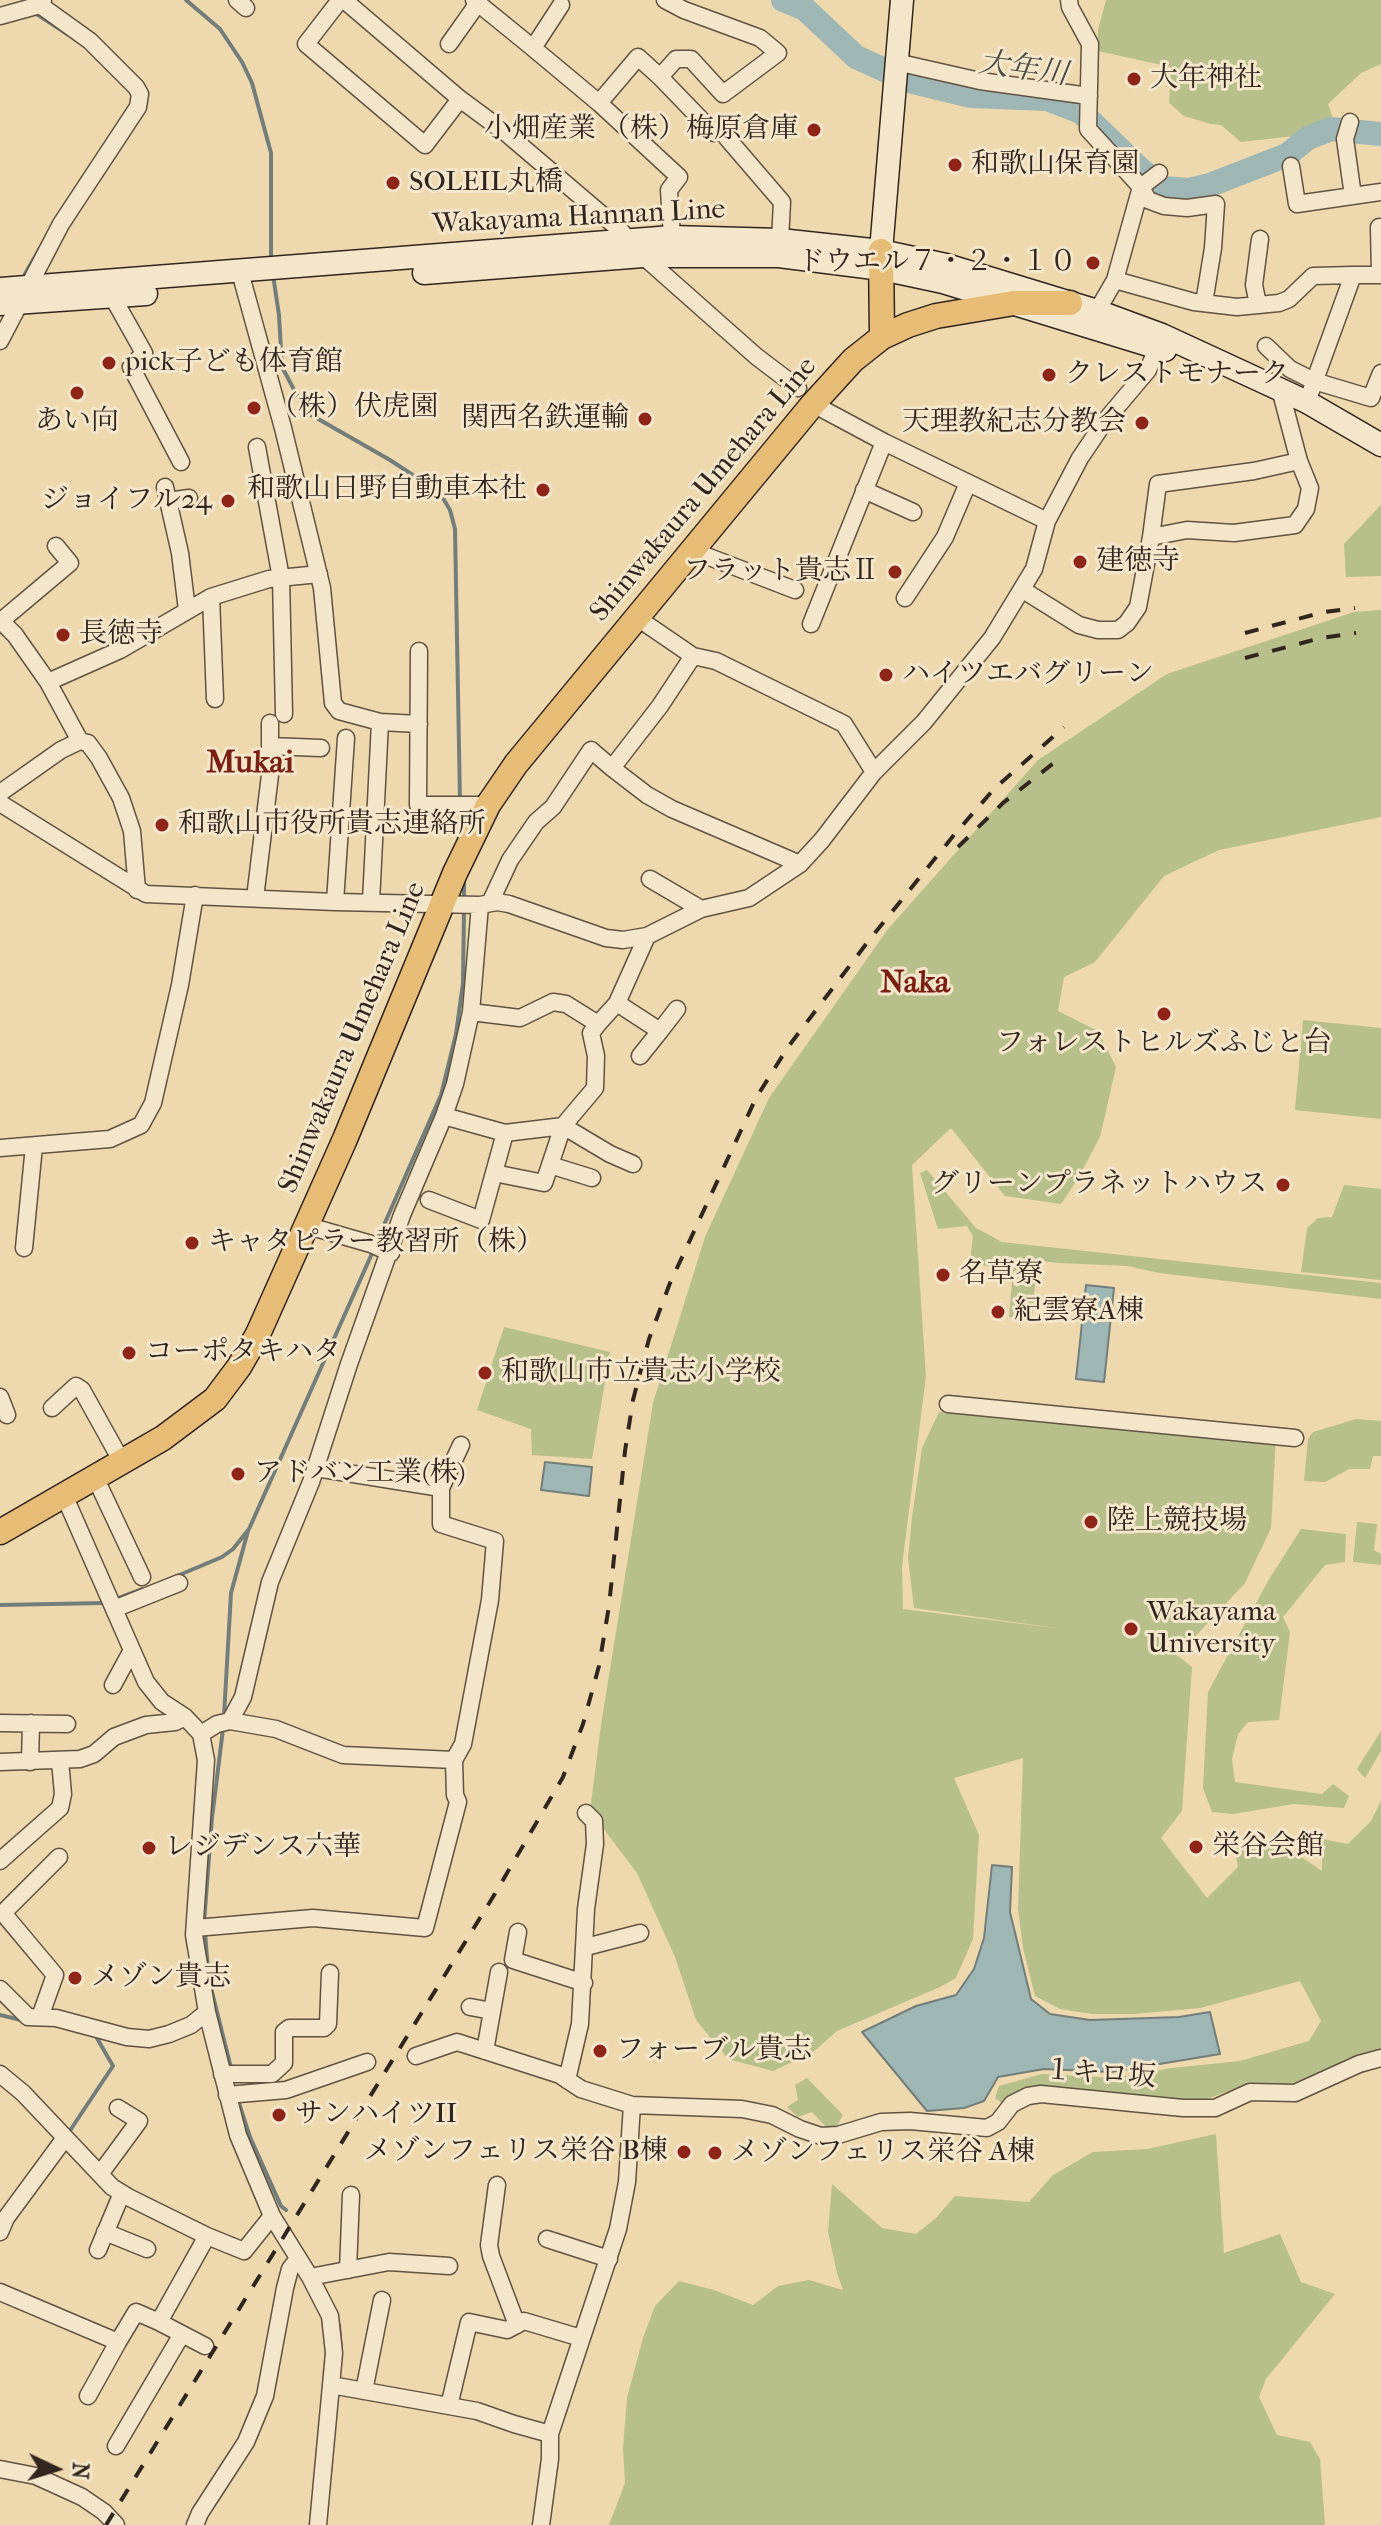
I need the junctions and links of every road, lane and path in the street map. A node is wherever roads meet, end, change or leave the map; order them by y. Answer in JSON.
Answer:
{"nodes":[{"id":1,"x":342,"y":0,"type":"edge"},
{"id":2,"x":665,"y":0,"type":"edge"},
{"id":3,"x":902,"y":0,"type":"edge"},
{"id":4,"x":1069,"y":0,"type":"edge"},
{"id":5,"x":476,"y":2,"type":"edge"},
{"id":6,"x":560,"y":2,"type":"edge"},
{"id":7,"x":38,"y":4,"type":"edge"},
{"id":8,"x":0,"y":16,"type":"edge"},
{"id":9,"x":449,"y":44,"type":"dead end"},
{"id":10,"x":533,"y":48,"type":"junction"},
{"id":11,"x":895,"y":70,"type":"junction"},
{"id":12,"x":660,"y":77,"type":"junction"},
{"id":13,"x":460,"y":99,"type":"junction"},
{"id":14,"x":1089,"y":100,"type":"junction"},
{"id":15,"x":599,"y":103,"type":"junction"},
{"id":16,"x":1350,"y":122,"type":"dead end"},
{"id":17,"x":1291,"y":166,"type":"dead end"},
{"id":18,"x":1159,"y":173,"type":"dead end"},
{"id":19,"x":1141,"y":187,"type":"junction"},
{"id":20,"x":1381,"y":192,"type":"edge"},
{"id":21,"x":1353,"y":196,"type":"junction"},
{"id":22,"x":1379,"y":227,"type":"dead end"},
{"id":23,"x":672,"y":237,"type":"junction"},
{"id":24,"x":1260,"y":239,"type":"dead end"},
{"id":25,"x":780,"y":240,"type":"junction"},
{"id":26,"x":637,"y":248,"type":"junction"},
{"id":27,"x":882,"y":260,"type":"junction"},
{"id":28,"x":1353,"y":275,"type":"junction"},
{"id":29,"x":1380,"y":275,"type":"edge"},
{"id":30,"x":249,"y":279,"type":"junction"},
{"id":31,"x":1115,"y":280,"type":"junction"},
{"id":32,"x":0,"y":289,"type":"edge"},
{"id":33,"x":112,"y":296,"type":"junction"},
{"id":34,"x":16,"y":298,"type":"edge"},
{"id":35,"x":1014,"y":303,"type":"junction"},
{"id":36,"x":1204,"y":303,"type":"junction"},
{"id":37,"x":1258,"y":304,"type":"junction"},
{"id":38,"x":1097,"y":311,"type":"junction"},
{"id":39,"x":960,"y":312,"type":"junction"},
{"id":40,"x":1067,"y":312,"type":"junction"},
{"id":41,"x":882,"y":337,"type":"junction"},
{"id":42,"x":0,"y":341,"type":"edge"},
{"id":43,"x":1266,"y":346,"type":"dead end"},
{"id":44,"x":1157,"y":348,"type":"junction"},
{"id":45,"x":1239,"y":369,"type":"junction"},
{"id":46,"x":1381,"y":373,"type":"edge"},
{"id":47,"x":1280,"y":389,"type":"junction"},
{"id":48,"x":1310,"y":392,"type":"junction"},
{"id":49,"x":806,"y":396,"type":"junction"},
{"id":50,"x":884,"y":442,"type":"junction"},
{"id":51,"x":1381,"y":445,"type":"edge"},
{"id":52,"x":257,"y":447,"type":"dead end"},
{"id":53,"x":1299,"y":461,"type":"junction"},
{"id":54,"x":181,"y":462,"type":"dead end"},
{"id":55,"x":968,"y":483,"type":"junction"},
{"id":56,"x":864,"y":490,"type":"junction"},
{"id":57,"x":189,"y":498,"type":"dead end"},
{"id":58,"x":913,"y":512,"type":"dead end"},
{"id":59,"x":1047,"y":521,"type":"junction"},
{"id":60,"x":1151,"y":537,"type":"junction"},
{"id":61,"x":56,"y":546,"type":"dead end"},
{"id":62,"x":691,"y":550,"type":"junction"},
{"id":63,"x":319,"y":574,"type":"junction"},
{"id":64,"x":281,"y":578,"type":"junction"},
{"id":65,"x":795,"y":590,"type":"dead end"},
{"id":66,"x":1023,"y":590,"type":"junction"},
{"id":67,"x":211,"y":597,"type":"junction"},
{"id":68,"x":905,"y":598,"type":"dead end"},
{"id":69,"x":187,"y":610,"type":"junction"},
{"id":70,"x":636,"y":617,"type":"junction"},
{"id":71,"x":0,"y":621,"type":"edge"},
{"id":72,"x":811,"y":624,"type":"dead end"},
{"id":73,"x":419,"y":651,"type":"dead end"},
{"id":74,"x":693,"y":656,"type":"junction"},
{"id":75,"x":48,"y":682,"type":"junction"},
{"id":76,"x":215,"y":699,"type":"dead end"},
{"id":77,"x":380,"y":722,"type":"junction"},
{"id":78,"x":419,"y":724,"type":"junction"},
{"id":79,"x":346,"y":738,"type":"dead end"},
{"id":80,"x":80,"y":741,"type":"junction"},
{"id":81,"x":270,"y":746,"type":"junction"},
{"id":82,"x":321,"y":748,"type":"dead end"},
{"id":83,"x":612,"y":768,"type":"junction"},
{"id":84,"x":874,"y":772,"type":"junction"},
{"id":85,"x":0,"y":793,"type":"edge"},
{"id":86,"x":0,"y":803,"type":"edge"},
{"id":87,"x":470,"y":804,"type":"junction"},
{"id":88,"x":800,"y":864,"type":"junction"},
{"id":89,"x":650,"y":879,"type":"dead end"},
{"id":90,"x":137,"y":890,"type":"junction"},
{"id":91,"x":195,"y":895,"type":"junction"},
{"id":92,"x":255,"y":898,"type":"junction"},
{"id":93,"x":335,"y":902,"type":"junction"},
{"id":94,"x":371,"y":902,"type":"junction"},
{"id":95,"x":468,"y":904,"type":"junction"},
{"id":96,"x":701,"y":909,"type":"junction"},
{"id":97,"x":647,"y":936,"type":"junction"},
{"id":98,"x":617,"y":1003,"type":"junction"},
{"id":99,"x":677,"y":1009,"type":"dead end"},
{"id":100,"x":471,"y":1012,"type":"junction"},
{"id":101,"x":598,"y":1024,"type":"junction"},
{"id":102,"x":660,"y":1031,"type":"junction"},
{"id":103,"x":640,"y":1056,"type":"dead end"},
{"id":104,"x":444,"y":1116,"type":"junction"},
{"id":105,"x":563,"y":1126,"type":"junction"},
{"id":106,"x":505,"y":1133,"type":"junction"},
{"id":107,"x":34,"y":1146,"type":"junction"},
{"id":108,"x":0,"y":1148,"type":"edge"},
{"id":109,"x":633,"y":1164,"type":"dead end"},
{"id":110,"x":550,"y":1165,"type":"junction"},
{"id":111,"x":494,"y":1173,"type":"junction"},
{"id":112,"x":592,"y":1178,"type":"dead end"},
{"id":113,"x":429,"y":1200,"type":"dead end"},
{"id":114,"x":305,"y":1225,"type":"junction"},
{"id":115,"x":24,"y":1248,"type":"dead end"},
{"id":116,"x":381,"y":1248,"type":"junction"},
{"id":117,"x":0,"y":1397,"type":"edge"},
{"id":118,"x":948,"y":1404,"type":"dead end"},
{"id":119,"x":52,"y":1408,"type":"dead end"},
{"id":120,"x":7,"y":1415,"type":"dead end"},
{"id":121,"x":1295,"y":1438,"type":"dead end"},
{"id":122,"x":461,"y":1445,"type":"dead end"},
{"id":123,"x":122,"y":1462,"type":"junction"},
{"id":124,"x":316,"y":1468,"type":"junction"},
{"id":125,"x":95,"y":1477,"type":"junction"},
{"id":126,"x":441,"y":1488,"type":"junction"},
{"id":127,"x":64,"y":1495,"type":"junction"},
{"id":128,"x":0,"y":1532,"type":"edge"},
{"id":129,"x":142,"y":1577,"type":"dead end"},
{"id":130,"x":179,"y":1583,"type":"dead end"},
{"id":131,"x":111,"y":1602,"type":"junction"},
{"id":132,"x":132,"y":1650,"type":"junction"},
{"id":133,"x":113,"y":1685,"type":"dead end"},
{"id":134,"x":185,"y":1717,"type":"junction"},
{"id":135,"x":227,"y":1722,"type":"junction"},
{"id":136,"x":0,"y":1723,"type":"edge"},
{"id":137,"x":31,"y":1723,"type":"junction"},
{"id":138,"x":67,"y":1724,"type":"dead end"},
{"id":139,"x":201,"y":1734,"type":"junction"},
{"id":140,"x":454,"y":1760,"type":"junction"},
{"id":141,"x":60,"y":1761,"type":"junction"},
{"id":142,"x":15,"y":1762,"type":"edge"},
{"id":143,"x":0,"y":1776,"type":"edge"},
{"id":144,"x":586,"y":1813,"type":"dead end"},
{"id":145,"x":59,"y":1857,"type":"dead end"},
{"id":146,"x":0,"y":1861,"type":"edge"},
{"id":147,"x":203,"y":1928,"type":"junction"},
{"id":148,"x":518,"y":1932,"type":"dead end"},
{"id":149,"x":640,"y":1933,"type":"dead end"},
{"id":150,"x":586,"y":1947,"type":"junction"},
{"id":151,"x":499,"y":1972,"type":"dead end"},
{"id":152,"x":330,"y":1973,"type":"dead end"},
{"id":153,"x":584,"y":1983,"type":"junction"},
{"id":154,"x":0,"y":1989,"type":"edge"},
{"id":155,"x":470,"y":2007,"type":"dead end"},
{"id":156,"x":492,"y":2011,"type":"junction"},
{"id":157,"x":207,"y":2012,"type":"junction"},
{"id":158,"x":40,"y":2017,"type":"junction"},
{"id":159,"x":485,"y":2051,"type":"junction"},
{"id":160,"x":416,"y":2056,"type":"dead end"},
{"id":161,"x":1381,"y":2058,"type":"edge"},
{"id":162,"x":367,"y":2062,"type":"dead end"},
{"id":163,"x":0,"y":2074,"type":"edge"},
{"id":164,"x":231,"y":2074,"type":"junction"},
{"id":165,"x":567,"y":2080,"type":"junction"},
{"id":166,"x":236,"y":2094,"type":"junction"},
{"id":167,"x":632,"y":2105,"type":"junction"},
{"id":168,"x":118,"y":2108,"type":"dead end"},
{"id":169,"x":65,"y":2138,"type":"junction"},
{"id":170,"x":100,"y":2174,"type":"junction"},
{"id":171,"x":497,"y":2185,"type":"dead end"},
{"id":172,"x":122,"y":2193,"type":"junction"},
{"id":173,"x":351,"y":2195,"type":"dead end"},
{"id":174,"x":272,"y":2216,"type":"junction"},
{"id":175,"x":0,"y":2232,"type":"edge"},
{"id":176,"x":105,"y":2232,"type":"junction"},
{"id":177,"x":207,"y":2236,"type":"junction"},
{"id":178,"x":547,"y":2239,"type":"dead end"},
{"id":179,"x":147,"y":2249,"type":"dead end"},
{"id":180,"x":98,"y":2250,"type":"dead end"},
{"id":181,"x":298,"y":2259,"type":"junction"},
{"id":182,"x":609,"y":2259,"type":"junction"},
{"id":183,"x":449,"y":2266,"type":"dead end"},
{"id":184,"x":348,"y":2270,"type":"junction"},
{"id":185,"x":310,"y":2277,"type":"junction"},
{"id":186,"x":0,"y":2292,"type":"edge"},
{"id":187,"x":382,"y":2300,"type":"dead end"},
{"id":188,"x":159,"y":2322,"type":"junction"},
{"id":189,"x":517,"y":2325,"type":"junction"},
{"id":190,"x":182,"y":2334,"type":"junction"},
{"id":191,"x":581,"y":2338,"type":"junction"},
{"id":192,"x":118,"y":2342,"type":"junction"},
{"id":193,"x":205,"y":2346,"type":"dead end"},
{"id":194,"x":331,"y":2385,"type":"junction"},
{"id":195,"x":364,"y":2391,"type":"junction"},
{"id":196,"x":88,"y":2396,"type":"dead end"},
{"id":197,"x":449,"y":2406,"type":"junction"},
{"id":198,"x":550,"y":2434,"type":"junction"},
{"id":199,"x":116,"y":2446,"type":"dead end"},
{"id":200,"x":0,"y":2469,"type":"edge"},
{"id":201,"x":116,"y":2525,"type":"edge"},
{"id":202,"x":195,"y":2525,"type":"edge"},
{"id":203,"x":318,"y":2525,"type":"edge"},
{"id":204,"x":541,"y":2525,"type":"edge"}],
"edges":[{"from":1,"to":13,"type":"street"},
{"from":1,"to":13,"type":"street"},
{"from":2,"to":12,"type":"street"},
{"from":3,"to":11,"type":"main road"},
{"from":4,"to":14,"type":"street"},
{"from":5,"to":9,"type":"street"},
{"from":5,"to":10,"type":"street"},
{"from":6,"to":10,"type":"street"},
{"from":7,"to":8,"type":"street"},
{"from":7,"to":34,"type":"street"},
{"from":10,"to":15,"type":"street"},
{"from":11,"to":14,"type":"street"},
{"from":11,"to":27,"type":"main road"},
{"from":12,"to":15,"type":"street"},
{"from":12,"to":25,"type":"street"},
{"from":13,"to":26,"type":"street"},
{"from":14,"to":19,"type":"street"},
{"from":15,"to":23,"type":"street"},
{"from":16,"to":21,"type":"street"},
{"from":17,"to":21,"type":"street"},
{"from":18,"to":19,"type":"street"},
{"from":19,"to":31,"type":"street"},
{"from":19,"to":36,"type":"street"},
{"from":20,"to":21,"type":"street"},
{"from":22,"to":29,"type":"street"},
{"from":23,"to":25,"type":"main road","name":"Wakayama Hannan Line"},
{"from":23,"to":26,"type":"main road","name":"Wakayama Hannan Line"},
{"from":24,"to":37,"type":"street"},
{"from":25,"to":27,"type":"main road","name":"Wakayama Hannan Line"},
{"from":26,"to":27,"type":"main road","name":"Wakayama Hannan Line"},
{"from":26,"to":30,"type":"main road","name":"Wakayama Hannan Line"},
{"from":26,"to":49,"type":"street"},
{"from":27,"to":35,"type":"main road","name":"Wakayama Hannan Line"},
{"from":27,"to":40,"type":"main road","name":"Wakayama Hannan Line"},
{"from":27,"to":41,"type":"main road"},
{"from":28,"to":29,"type":"street"},
{"from":28,"to":37,"type":"street"},
{"from":28,"to":48,"type":"street"},
{"from":30,"to":33,"type":"main road","name":"Wakayama Hannan Line"},
{"from":30,"to":34,"type":"main road","name":"Wakayama Hannan Line"},
{"from":30,"to":63,"type":"street"},
{"from":31,"to":36,"type":"street"},
{"from":31,"to":38,"type":"street"},
{"from":32,"to":34,"type":"main road","name":"Wakayama Hannan Line"},
{"from":33,"to":34,"type":"main road","name":"Wakayama Hannan Line"},
{"from":33,"to":54,"type":"street"},
{"from":34,"to":42,"type":"street"},
{"from":35,"to":39,"type":"main road","name":"Shinwakaura Umehara Line"},
{"from":35,"to":40,"type":"main road","name":"Shinwakaura Umehara Line"},
{"from":36,"to":37,"type":"street"},
{"from":38,"to":40,"type":"main road","name":"Wakayama Hannan Line"},
{"from":38,"to":45,"type":"main road","name":"Wakayama Hannan Line"},
{"from":39,"to":40,"type":"main road","name":"Shinwakaura Umehara Line"},
{"from":39,"to":41,"type":"main road","name":"Shinwakaura Umehara Line"},
{"from":40,"to":44,"type":"main road","name":"Wakayama Hannan Line"},
{"from":41,"to":49,"type":"main road","name":"Shinwakaura Umehara Line"},
{"from":43,"to":48,"type":"street"},
{"from":44,"to":45,"type":"main road","name":"Wakayama Hannan Line"},
{"from":44,"to":59,"type":"street"},
{"from":45,"to":47,"type":"main road","name":"Wakayama Hannan Line"},
{"from":46,"to":48,"type":"street"},
{"from":47,"to":48,"type":"main road","name":"Wakayama Hannan Line"},
{"from":47,"to":53,"type":"street"},
{"from":48,"to":51,"type":"main road","name":"Wakayama Hannan Line"},
{"from":49,"to":50,"type":"street"},
{"from":49,"to":62,"type":"main road","name":"Shinwakaura Umehara Line"},
{"from":50,"to":55,"type":"street"},
{"from":50,"to":56,"type":"street"},
{"from":52,"to":64,"type":"street"},
{"from":53,"to":60,"type":"street"},
{"from":53,"to":60,"type":"street"},
{"from":55,"to":59,"type":"street"},
{"from":55,"to":68,"type":"street"},
{"from":56,"to":58,"type":"street"},
{"from":56,"to":72,"type":"street"},
{"from":57,"to":69,"type":"street"},
{"from":59,"to":66,"type":"street"},
{"from":60,"to":66,"type":"street"},
{"from":61,"to":71,"type":"street"},
{"from":62,"to":65,"type":"street"},
{"from":62,"to":70,"type":"main road","name":"Shinwakaura Umehara Line"},
{"from":63,"to":64,"type":"street"},
{"from":63,"to":77,"type":"street"},
{"from":64,"to":67,"type":"street"},
{"from":64,"to":81,"type":"street"},
{"from":66,"to":84,"type":"street"},
{"from":67,"to":69,"type":"street"},
{"from":67,"to":76,"type":"street"},
{"from":69,"to":75,"type":"street"},
{"from":70,"to":74,"type":"street"},
{"from":70,"to":87,"type":"main road","name":"Shinwakaura Umehara Line"},
{"from":71,"to":75,"type":"street"},
{"from":73,"to":78,"type":"street"},
{"from":74,"to":83,"type":"street"},
{"from":74,"to":84,"type":"street"},
{"from":75,"to":80,"type":"street"},
{"from":77,"to":78,"type":"street"},
{"from":77,"to":94,"type":"street"},
{"from":78,"to":87,"type":"street"},
{"from":79,"to":93,"type":"street"},
{"from":80,"to":85,"type":"street"},
{"from":80,"to":90,"type":"street"},
{"from":81,"to":82,"type":"street"},
{"from":81,"to":92,"type":"street"},
{"from":83,"to":88,"type":"street"},
{"from":83,"to":95,"type":"street"},
{"from":84,"to":88,"type":"street"},
{"from":86,"to":90,"type":"street"},
{"from":87,"to":95,"type":"main road","name":"Shinwakaura Umehara Line"},
{"from":88,"to":96,"type":"street"},
{"from":89,"to":96,"type":"street"},
{"from":90,"to":91,"type":"street"},
{"from":91,"to":92,"type":"street"},
{"from":91,"to":107,"type":"street"},
{"from":92,"to":93,"type":"street"},
{"from":93,"to":94,"type":"street"},
{"from":94,"to":95,"type":"street"},
{"from":95,"to":97,"type":"street"},
{"from":95,"to":100,"type":"street"},
{"from":95,"to":114,"type":"main road","name":"Shinwakaura Umehara Line"},
{"from":96,"to":97,"type":"street"},
{"from":97,"to":98,"type":"street"},
{"from":98,"to":101,"type":"street"},
{"from":98,"to":102,"type":"street"},
{"from":99,"to":102,"type":"street"},
{"from":100,"to":101,"type":"street"},
{"from":100,"to":104,"type":"street"},
{"from":101,"to":105,"type":"street"},
{"from":102,"to":103,"type":"street"},
{"from":104,"to":106,"type":"street"},
{"from":104,"to":116,"type":"street"},
{"from":105,"to":106,"type":"street"},
{"from":105,"to":109,"type":"street"},
{"from":105,"to":110,"type":"street"},
{"from":106,"to":111,"type":"street"},
{"from":107,"to":108,"type":"street"},
{"from":107,"to":115,"type":"street"},
{"from":110,"to":111,"type":"street"},
{"from":110,"to":112,"type":"street"},
{"from":111,"to":113,"type":"street"},
{"from":114,"to":116,"type":"street"},
{"from":114,"to":123,"type":"main road","name":"Shinwakaura Umehara Line"},
{"from":116,"to":124,"type":"street"},
{"from":117,"to":120,"type":"street"},
{"from":118,"to":121,"type":"street"},
{"from":119,"to":123,"type":"street"},
{"from":122,"to":126,"type":"street"},
{"from":123,"to":125,"type":"main road","name":"Shinwakaura Umehara Line"},
{"from":124,"to":126,"type":"street"},
{"from":124,"to":135,"type":"street"},
{"from":125,"to":127,"type":"main road","name":"Shinwakaura Umehara Line"},
{"from":125,"to":129,"type":"street"},
{"from":126,"to":140,"type":"street"},
{"from":127,"to":128,"type":"main road","name":"Shinwakaura Umehara Line"},
{"from":127,"to":131,"type":"street"},
{"from":130,"to":131,"type":"street"},
{"from":131,"to":132,"type":"street"},
{"from":132,"to":133,"type":"street"},
{"from":132,"to":134,"type":"street"},
{"from":134,"to":139,"type":"street"},
{"from":134,"to":141,"type":"street"},
{"from":135,"to":139,"type":"street"},
{"from":135,"to":140,"type":"street"},
{"from":136,"to":137,"type":"street"},
{"from":137,"to":138,"type":"street"},
{"from":137,"to":142,"type":"street"},
{"from":139,"to":147,"type":"street"},
{"from":140,"to":147,"type":"street"},
{"from":141,"to":142,"type":"street"},
{"from":141,"to":146,"type":"street"},
{"from":142,"to":143,"type":"street"},
{"from":144,"to":150,"type":"street"},
{"from":145,"to":158,"type":"street"},
{"from":147,"to":157,"type":"street"},
{"from":148,"to":153,"type":"street"},
{"from":149,"to":150,"type":"street"},
{"from":150,"to":153,"type":"street"},
{"from":151,"to":156,"type":"street"},
{"from":152,"to":164,"type":"street"},
{"from":153,"to":165,"type":"street"},
{"from":154,"to":158,"type":"street"},
{"from":155,"to":156,"type":"street"},
{"from":156,"to":159,"type":"street"},
{"from":157,"to":158,"type":"street"},
{"from":157,"to":164,"type":"street"},
{"from":159,"to":160,"type":"street","name":"１キロ坂"},
{"from":159,"to":165,"type":"street","name":"１キロ坂"},
{"from":161,"to":167,"type":"street","name":"１キロ坂"},
{"from":162,"to":166,"type":"street"},
{"from":163,"to":169,"type":"street"},
{"from":164,"to":166,"type":"street"},
{"from":165,"to":167,"type":"street","name":"１キロ坂"},
{"from":166,"to":174,"type":"street"},
{"from":167,"to":182,"type":"street"},
{"from":168,"to":170,"type":"street"},
{"from":169,"to":170,"type":"street"},
{"from":169,"to":175,"type":"street"},
{"from":170,"to":172,"type":"street"},
{"from":171,"to":189,"type":"street"},
{"from":172,"to":176,"type":"street"},
{"from":172,"to":177,"type":"street"},
{"from":173,"to":184,"type":"street"},
{"from":174,"to":177,"type":"street"},
{"from":174,"to":181,"type":"street"},
{"from":176,"to":179,"type":"street"},
{"from":176,"to":180,"type":"street"},
{"from":177,"to":188,"type":"street"},
{"from":178,"to":182,"type":"street"},
{"from":181,"to":185,"type":"street"},
{"from":181,"to":202,"type":"street"},
{"from":182,"to":191,"type":"street"},
{"from":183,"to":184,"type":"street"},
{"from":184,"to":185,"type":"street"},
{"from":185,"to":194,"type":"street"},
{"from":186,"to":192,"type":"street"},
{"from":187,"to":195,"type":"street"},
{"from":188,"to":190,"type":"street"},
{"from":188,"to":192,"type":"street"},
{"from":189,"to":191,"type":"street"},
{"from":189,"to":197,"type":"street"},
{"from":190,"to":193,"type":"street"},
{"from":190,"to":199,"type":"street"},
{"from":191,"to":198,"type":"street"},
{"from":192,"to":196,"type":"street"},
{"from":194,"to":195,"type":"street"},
{"from":194,"to":203,"type":"street"},
{"from":195,"to":197,"type":"street"},
{"from":197,"to":198,"type":"street"},
{"from":198,"to":204,"type":"street"},
{"from":200,"to":201,"type":"street"}]}
